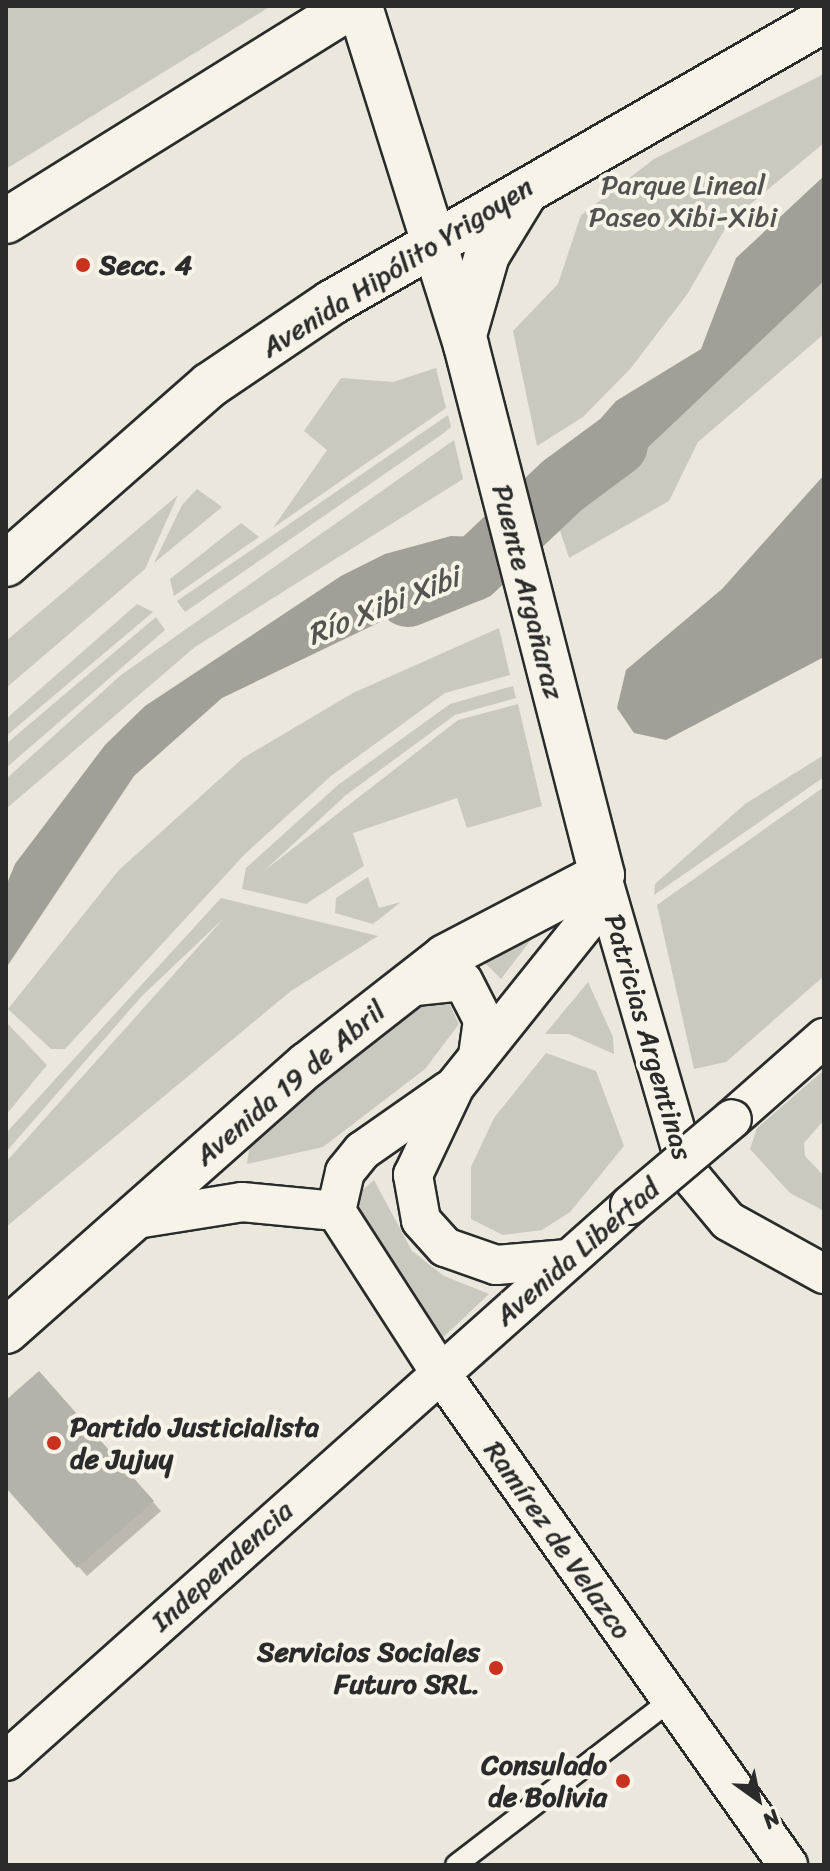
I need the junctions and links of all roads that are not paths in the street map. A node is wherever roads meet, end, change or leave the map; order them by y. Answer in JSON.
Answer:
{"nodes":[{"id":1,"x":351,"y":6,"type":"edge"},
{"id":2,"x":360,"y":6,"type":"edge"},
{"id":3,"x":824,"y":20,"type":"edge"},
{"id":4,"x":531,"y":184,"type":"junction"},
{"id":5,"x":6,"y":221,"type":"edge"},
{"id":6,"x":436,"y":239,"type":"junction"},
{"id":7,"x":466,"y":347,"type":"junction"},
{"id":8,"x":6,"y":564,"type":"edge"},
{"id":9,"x":588,"y":827,"type":"joint"},
{"id":10,"x":604,"y":885,"type":"junction"},
{"id":11,"x":406,"y":987,"type":"junction"},
{"id":12,"x":824,"y":1038,"type":"edge"},
{"id":13,"x":466,"y":1072,"type":"junction"},
{"id":14,"x":336,"y":1211,"type":"junction"},
{"id":15,"x":130,"y":1220,"type":"junction"},
{"id":16,"x":568,"y":1259,"type":"junction"},
{"id":17,"x":824,"y":1274,"type":"edge"},
{"id":18,"x":6,"y":1331,"type":"edge"},
{"id":19,"x":439,"y":1371,"type":"junction"},
{"id":20,"x":671,"y":1700,"type":"junction"},
{"id":21,"x":6,"y":1761,"type":"edge"},
{"id":22,"x":456,"y":1865,"type":"edge"},
{"id":23,"x":788,"y":1865,"type":"edge"}],
"edges":[{"from":1,"to":5,"type":"main road"},
{"from":2,"to":6,"type":"main road","name":"Puente Argañaraz"},
{"from":3,"to":4,"type":"main road","name":"Avenida Hipólito Yrigoyen"},
{"from":4,"to":6,"type":"main road","name":"Avenida Hipólito Yrigoyen"},
{"from":4,"to":7,"type":"main road"},
{"from":6,"to":7,"type":"main road","name":"Puente Argañaraz"},
{"from":6,"to":8,"type":"main road","name":"Avenida Hipólito Yrigoyen"},
{"from":7,"to":9,"type":"main road","name":"Puente Argañaraz"},
{"from":9,"to":10,"type":"main road","name":"Patricias Argentinas"},
{"from":10,"to":11,"type":"main road","name":"Avenida 19 de Abril"},
{"from":10,"to":13,"type":"street"},
{"from":10,"to":17,"type":"street","name":"Patricias Argentinas"},
{"from":11,"to":13,"type":"street"},
{"from":11,"to":15,"type":"main road","name":"Avenida 19 de Abril"},
{"from":12,"to":16,"type":"street","name":"Avenida Libertad","bridge":true},
{"from":13,"to":14,"type":"street"},
{"from":13,"to":16,"type":"street"},
{"from":14,"to":15,"type":"street"},
{"from":14,"to":19,"type":"street","name":"Ramírez de Velazco"},
{"from":15,"to":18,"type":"main road","name":"Avenida 19 de Abril"},
{"from":16,"to":19,"type":"street","name":"Avenida Libertad"},
{"from":19,"to":20,"type":"street","name":"Ramírez de Velazco"},
{"from":19,"to":21,"type":"street","name":"Independencia"},
{"from":20,"to":22,"type":"lane"},
{"from":20,"to":23,"type":"street","name":"Ramírez de Velazco"}]}
